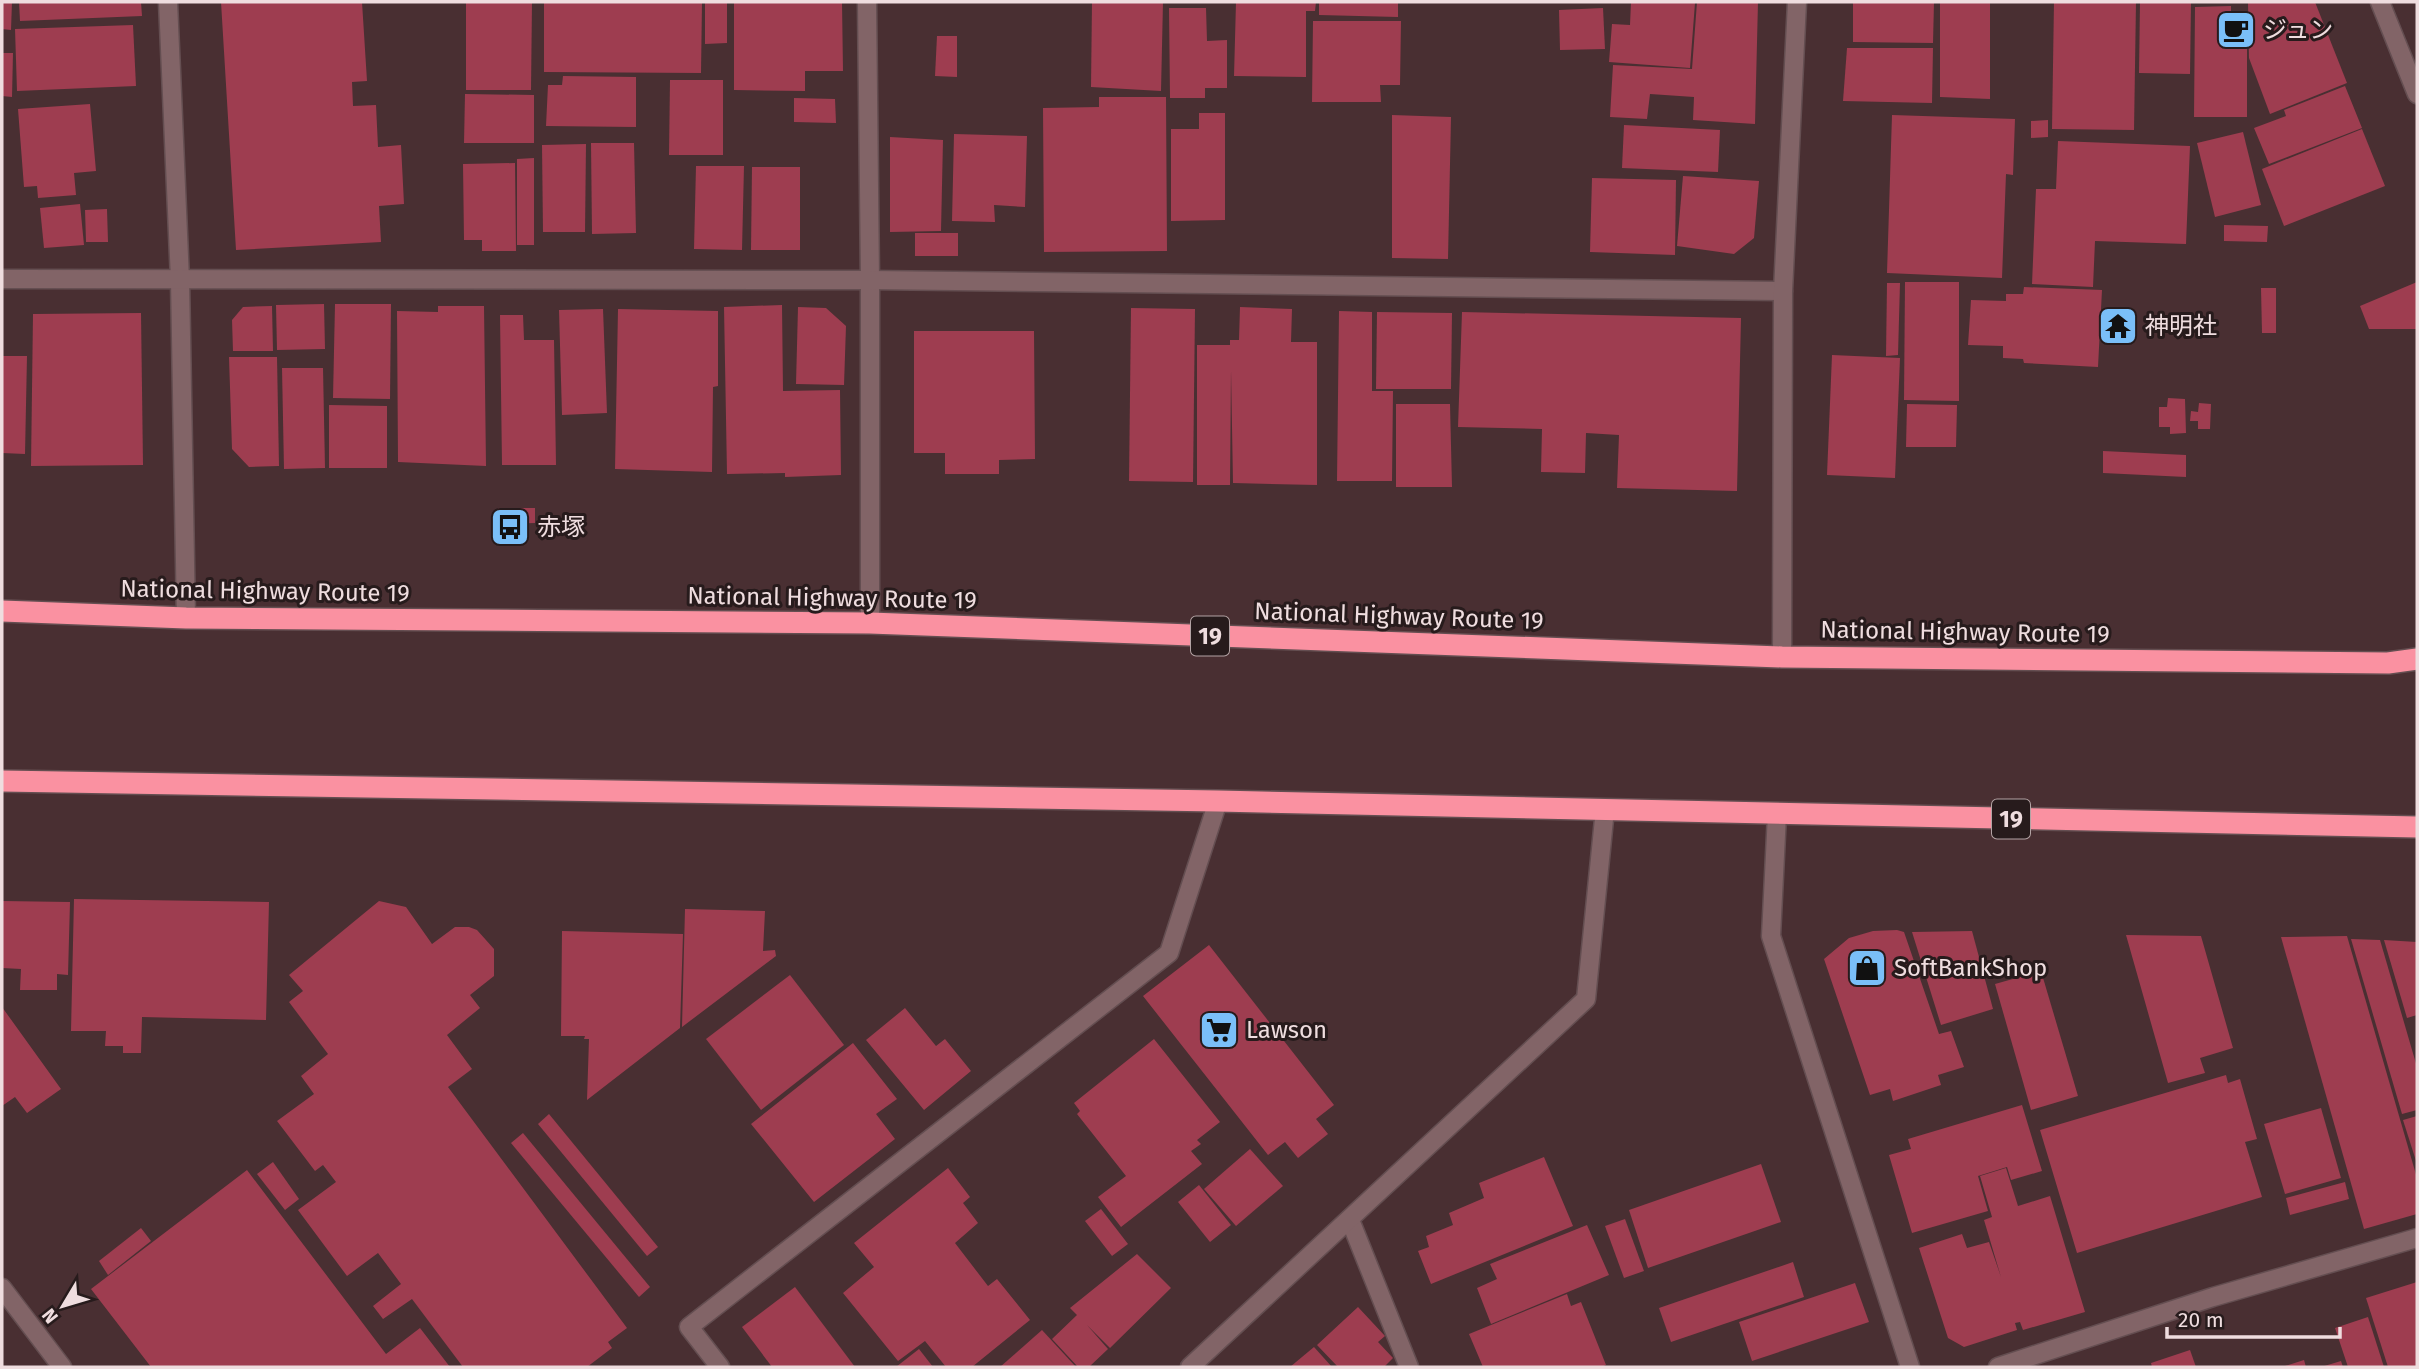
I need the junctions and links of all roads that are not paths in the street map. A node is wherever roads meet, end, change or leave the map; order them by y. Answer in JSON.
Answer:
{"nodes":[{"id":1,"x":168,"y":2,"type":"edge"},
{"id":2,"x":867,"y":2,"type":"edge"},
{"id":3,"x":1797,"y":2,"type":"edge"},
{"id":4,"x":2380,"y":2,"type":"edge"},
{"id":5,"x":2417,"y":94,"type":"edge"},
{"id":6,"x":2,"y":279,"type":"edge"},
{"id":7,"x":180,"y":280,"type":"junction"},
{"id":8,"x":870,"y":280,"type":"junction"},
{"id":9,"x":1783,"y":291,"type":"junction"},
{"id":10,"x":2,"y":611,"type":"edge"},
{"id":11,"x":186,"y":618,"type":"junction"},
{"id":12,"x":870,"y":623,"type":"junction"},
{"id":13,"x":1782,"y":657,"type":"junction"},
{"id":14,"x":2417,"y":659,"type":"edge"},
{"id":15,"x":2,"y":781,"type":"edge"},
{"id":16,"x":1218,"y":801,"type":"junction"},
{"id":17,"x":1605,"y":809,"type":"junction"},
{"id":18,"x":1777,"y":814,"type":"junction"},
{"id":19,"x":2417,"y":827,"type":"edge"},
{"id":20,"x":1350,"y":1220,"type":"junction"},
{"id":21,"x":2417,"y":1238,"type":"edge"},
{"id":22,"x":2,"y":1288,"type":"edge"},
{"id":23,"x":62,"y":1367,"type":"edge"},
{"id":24,"x":720,"y":1367,"type":"edge"},
{"id":25,"x":1190,"y":1367,"type":"edge"},
{"id":26,"x":1409,"y":1367,"type":"edge"},
{"id":27,"x":1910,"y":1367,"type":"edge"},
{"id":28,"x":1998,"y":1367,"type":"edge"}],
"edges":[{"from":1,"to":7,"type":"street"},
{"from":2,"to":8,"type":"street"},
{"from":3,"to":9,"type":"street"},
{"from":4,"to":5,"type":"street"},
{"from":6,"to":7,"type":"street"},
{"from":7,"to":8,"type":"street"},
{"from":7,"to":11,"type":"street"},
{"from":8,"to":9,"type":"street"},
{"from":8,"to":12,"type":"street"},
{"from":9,"to":13,"type":"street"},
{"from":10,"to":11,"type":"highway","name":"National Highway Route 19","number":"19"},
{"from":11,"to":12,"type":"highway","name":"National Highway Route 19","number":"19"},
{"from":12,"to":13,"type":"highway","name":"National Highway Route 19","number":"19"},
{"from":13,"to":14,"type":"highway","name":"National Highway Route 19","number":"19"},
{"from":15,"to":16,"type":"highway","number":"19"},
{"from":16,"to":17,"type":"highway","number":"19"},
{"from":16,"to":24,"type":"street"},
{"from":17,"to":18,"type":"highway","number":"19"},
{"from":17,"to":20,"type":"street"},
{"from":18,"to":19,"type":"highway","number":"19"},
{"from":18,"to":27,"type":"street"},
{"from":20,"to":25,"type":"street"},
{"from":20,"to":26,"type":"street"},
{"from":21,"to":28,"type":"street"},
{"from":22,"to":23,"type":"street"}]}
